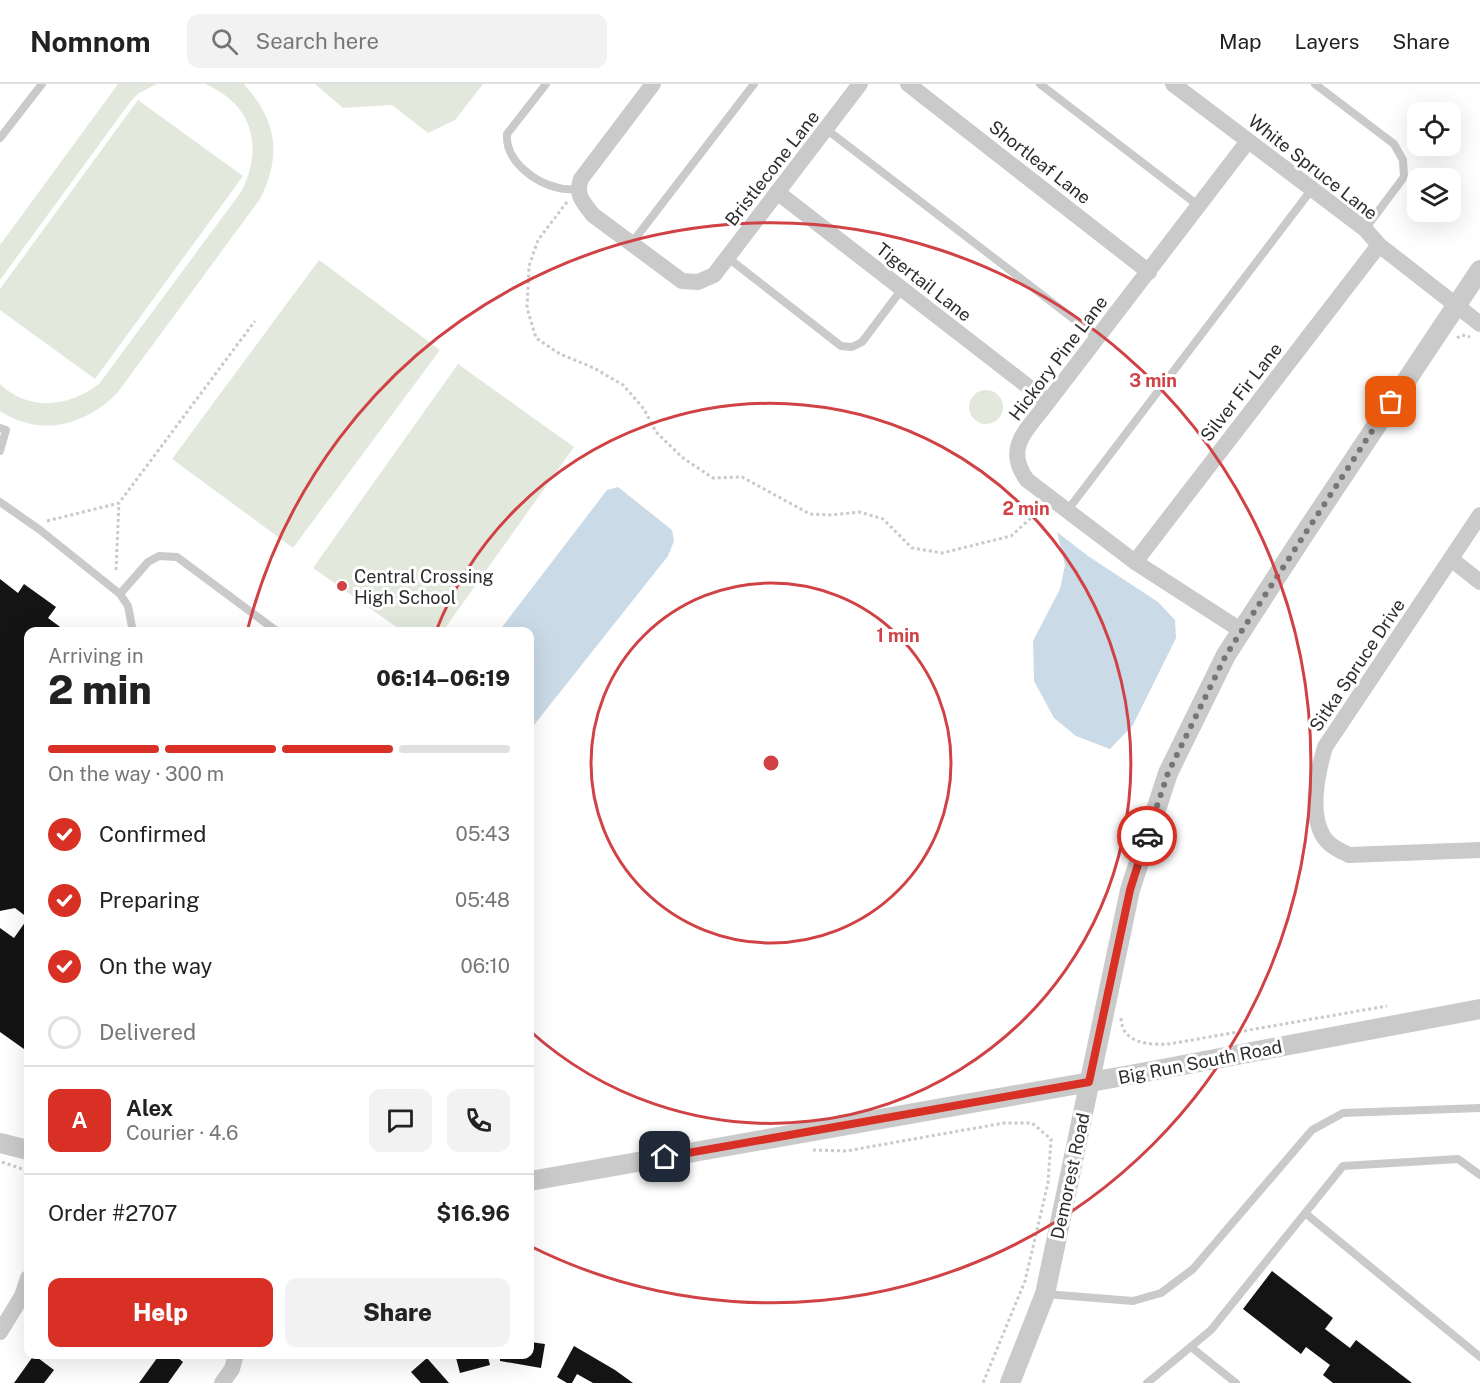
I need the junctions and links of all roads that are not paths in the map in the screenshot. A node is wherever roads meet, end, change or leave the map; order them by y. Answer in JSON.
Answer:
{"nodes":[{"id":1,"x":42,"y":84,"type":"edge"},
{"id":2,"x":546,"y":84,"type":"edge"},
{"id":3,"x":653,"y":84,"type":"edge"},
{"id":4,"x":754,"y":84,"type":"edge"},
{"id":5,"x":861,"y":84,"type":"edge"},
{"id":6,"x":908,"y":84,"type":"edge"},
{"id":7,"x":1040,"y":84,"type":"edge"},
{"id":8,"x":1173,"y":84,"type":"edge"},
{"id":9,"x":1315,"y":84,"type":"edge"},
{"id":10,"x":826,"y":129,"type":"junction"},
{"id":11,"x":0,"y":138,"type":"edge"},
{"id":12,"x":1248,"y":141,"type":"junction"},
{"id":13,"x":578,"y":189,"type":"junction"},
{"id":14,"x":1312,"y":189,"type":"junction"},
{"id":15,"x":777,"y":192,"type":"junction"},
{"id":16,"x":1199,"y":206,"type":"junction"},
{"id":17,"x":1365,"y":229,"type":"junction"},
{"id":18,"x":631,"y":244,"type":"junction"},
{"id":19,"x":1379,"y":245,"type":"junction"},
{"id":20,"x":727,"y":257,"type":"junction"},
{"id":21,"x":1480,"y":270,"type":"edge"},
{"id":22,"x":1149,"y":272,"type":"junction"},
{"id":23,"x":902,"y":289,"type":"junction"},
{"id":24,"x":1456,"y":305,"type":"junction"},
{"id":25,"x":1478,"y":327,"type":"edge"},
{"id":26,"x":1097,"y":337,"type":"junction"},
{"id":27,"x":1048,"y":402,"type":"junction"},
{"id":28,"x":0,"y":428,"type":"edge"},
{"id":29,"x":0,"y":451,"type":"edge"},
{"id":30,"x":0,"y":502,"type":"edge"},
{"id":31,"x":1067,"y":511,"type":"junction"},
{"id":32,"x":1480,"y":515,"type":"edge"},
{"id":33,"x":1450,"y":559,"type":"junction"},
{"id":34,"x":1135,"y":562,"type":"junction"},
{"id":35,"x":1480,"y":582,"type":"edge"},
{"id":36,"x":120,"y":594,"type":"junction"},
{"id":37,"x":132,"y":627,"type":"edge"},
{"id":38,"x":271,"y":627,"type":"edge"},
{"id":39,"x":1242,"y":631,"type":"junction"},
{"id":40,"x":1480,"y":850,"type":"edge"},
{"id":41,"x":1480,"y":1009,"type":"edge"},
{"id":42,"x":1089,"y":1082,"type":"junction"},
{"id":43,"x":1480,"y":1108,"type":"edge"},
{"id":44,"x":0,"y":1143,"type":"edge"},
{"id":45,"x":24,"y":1149,"type":"edge"},
{"id":46,"x":1480,"y":1175,"type":"edge"},
{"id":47,"x":534,"y":1180,"type":"edge"},
{"id":48,"x":1305,"y":1213,"type":"junction"},
{"id":49,"x":24,"y":1290,"type":"edge"},
{"id":50,"x":1045,"y":1294,"type":"junction"},
{"id":51,"x":0,"y":1332,"type":"edge"},
{"id":52,"x":1191,"y":1347,"type":"junction"},
{"id":53,"x":1480,"y":1357,"type":"edge"},
{"id":54,"x":235,"y":1359,"type":"edge"},
{"id":55,"x":222,"y":1383,"type":"edge"},
{"id":56,"x":1010,"y":1383,"type":"edge"},
{"id":57,"x":1146,"y":1383,"type":"edge"},
{"id":58,"x":1236,"y":1383,"type":"edge"}],
"edges":[{"from":1,"to":11,"type":"lane"},
{"from":2,"to":13,"type":"lane"},
{"from":3,"to":13,"type":"street"},
{"from":4,"to":18,"type":"lane"},
{"from":5,"to":10,"type":"street","name":"Bristlecone Lane"},
{"from":6,"to":22,"type":"street","name":"Shortleaf Lane"},
{"from":7,"to":16,"type":"lane"},
{"from":8,"to":12,"type":"street","name":"White Spruce Lane"},
{"from":9,"to":17,"type":"lane"},
{"from":10,"to":15,"type":"street","name":"Bristlecone Lane"},
{"from":10,"to":26,"type":"lane"},
{"from":12,"to":14,"type":"street","name":"White Spruce Lane"},
{"from":12,"to":16,"type":"street","name":"Hickory Pine Lane"},
{"from":13,"to":18,"type":"street"},
{"from":14,"to":17,"type":"street","name":"White Spruce Lane"},
{"from":14,"to":31,"type":"lane"},
{"from":15,"to":20,"type":"street","name":"Bristlecone Lane"},
{"from":15,"to":23,"type":"street","name":"Tigertail Lane"},
{"from":16,"to":22,"type":"street","name":"Hickory Pine Lane"},
{"from":17,"to":19,"type":"street","name":"White Spruce Lane"},
{"from":18,"to":20,"type":"street","name":"Bristlecone Lane"},
{"from":19,"to":24,"type":"street","name":"White Spruce Lane"},
{"from":19,"to":34,"type":"street","name":"Silver Fir Lane"},
{"from":20,"to":23,"type":"lane"},
{"from":21,"to":24,"type":"street","name":"Demorest Road"},
{"from":22,"to":26,"type":"street","name":"Hickory Pine Lane"},
{"from":23,"to":27,"type":"street","name":"Tigertail Lane"},
{"from":24,"to":25,"type":"street","name":"White Spruce Lane"},
{"from":24,"to":39,"type":"street","name":"Demorest Road"},
{"from":26,"to":27,"type":"street","name":"Hickory Pine Lane"},
{"from":27,"to":31,"type":"street","name":"Hickory Pine Lane"},
{"from":28,"to":29,"type":"lane"},
{"from":30,"to":36,"type":"lane"},
{"from":31,"to":34,"type":"street","name":"Hickory Pine Lane"},
{"from":32,"to":33,"type":"street","name":"Sitka Spruce Drive"},
{"from":33,"to":35,"type":"street"},
{"from":33,"to":40,"type":"street","name":"Sitka Spruce Drive"},
{"from":34,"to":39,"type":"street","name":"Hickory Pine Lane"},
{"from":36,"to":37,"type":"lane"},
{"from":36,"to":38,"type":"lane"},
{"from":39,"to":42,"type":"street","name":"Demorest Road"},
{"from":41,"to":42,"type":"street","name":"Big Run South Road"},
{"from":42,"to":47,"type":"street","name":"Big Run South Road"},
{"from":42,"to":50,"type":"street","name":"Demorest Road"},
{"from":43,"to":50,"type":"lane"},
{"from":44,"to":45,"type":"street"},
{"from":46,"to":48,"type":"lane"},
{"from":48,"to":52,"type":"lane"},
{"from":48,"to":53,"type":"lane"},
{"from":49,"to":51,"type":"street"},
{"from":50,"to":56,"type":"street","name":"Demorest Road"},
{"from":52,"to":57,"type":"lane"},
{"from":52,"to":58,"type":"lane"},
{"from":54,"to":55,"type":"street"}]}
